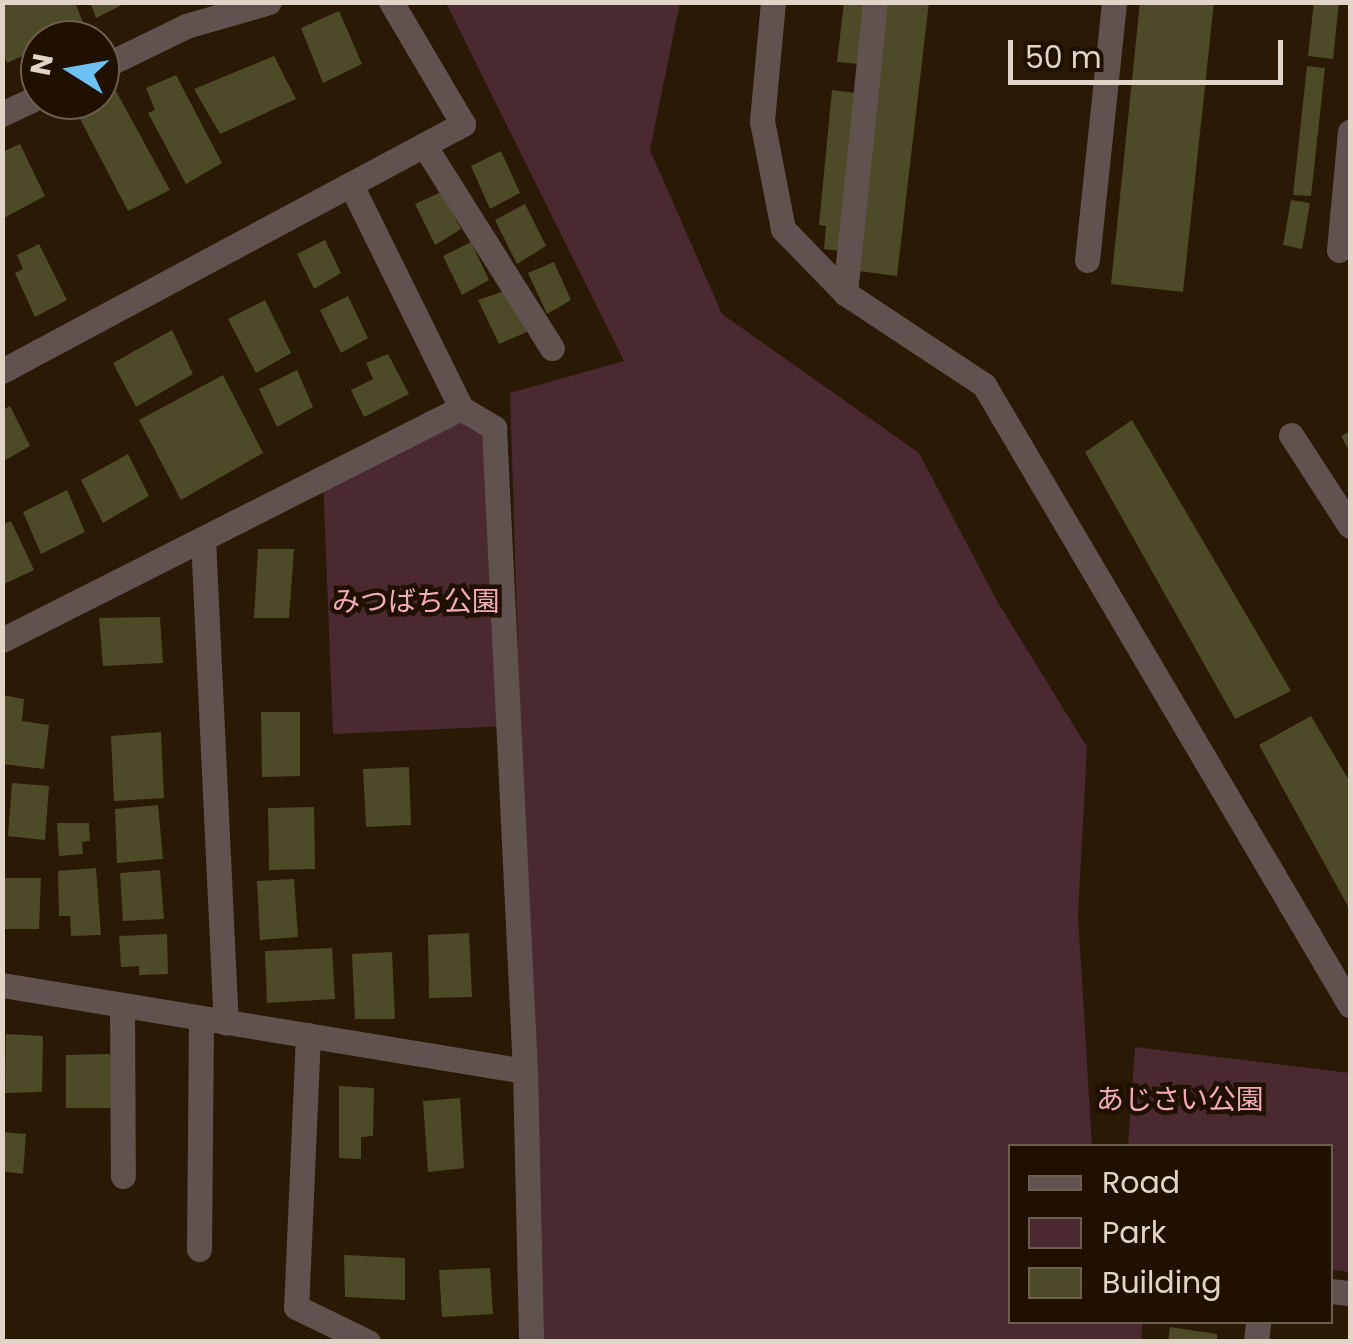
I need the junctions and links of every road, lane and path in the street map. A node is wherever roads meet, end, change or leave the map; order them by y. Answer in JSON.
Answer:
{"nodes":[{"id":1,"x":269,"y":2,"type":"edge"},
{"id":2,"x":391,"y":2,"type":"edge"},
{"id":3,"x":773,"y":2,"type":"edge"},
{"id":4,"x":874,"y":2,"type":"edge"},
{"id":5,"x":1114,"y":2,"type":"edge"},
{"id":6,"x":120,"y":58,"type":"edge"},
{"id":7,"x":1350,"y":132,"type":"edge"},
{"id":8,"x":424,"y":145,"type":"junction"},
{"id":9,"x":351,"y":185,"type":"junction"},
{"id":10,"x":1339,"y":250,"type":"dead end"},
{"id":11,"x":1086,"y":260,"type":"dead end"},
{"id":12,"x":845,"y":293,"type":"junction"},
{"id":13,"x":552,"y":348,"type":"dead end"},
{"id":14,"x":2,"y":371,"type":"edge"},
{"id":15,"x":461,"y":408,"type":"junction"},
{"id":16,"x":1291,"y":435,"type":"dead end"},
{"id":17,"x":1350,"y":526,"type":"edge"},
{"id":18,"x":203,"y":539,"type":"junction"},
{"id":19,"x":2,"y":640,"type":"edge"},
{"id":20,"x":2,"y":985,"type":"edge"},
{"id":21,"x":1350,"y":1004,"type":"edge"},
{"id":22,"x":122,"y":1005,"type":"junction"},
{"id":23,"x":213,"y":1020,"type":"junction"},
{"id":24,"x":308,"y":1035,"type":"junction"},
{"id":25,"x":526,"y":1071,"type":"junction"},
{"id":26,"x":122,"y":1176,"type":"dead end"},
{"id":27,"x":198,"y":1249,"type":"dead end"},
{"id":28,"x":368,"y":1342,"type":"edge"},
{"id":29,"x":531,"y":1342,"type":"edge"}],
"edges":[{"from":1,"to":6,"type":"street"},
{"from":2,"to":8,"type":"street"},
{"from":3,"to":12,"type":"street"},
{"from":4,"to":12,"type":"street"},
{"from":5,"to":11,"type":"street"},
{"from":7,"to":10,"type":"street"},
{"from":8,"to":9,"type":"street"},
{"from":8,"to":13,"type":"street"},
{"from":9,"to":14,"type":"street"},
{"from":9,"to":15,"type":"street"},
{"from":12,"to":21,"type":"street"},
{"from":15,"to":18,"type":"street"},
{"from":15,"to":25,"type":"street"},
{"from":16,"to":17,"type":"street"},
{"from":18,"to":19,"type":"street"},
{"from":18,"to":23,"type":"street"},
{"from":20,"to":22,"type":"street"},
{"from":22,"to":23,"type":"street"},
{"from":22,"to":26,"type":"street"},
{"from":23,"to":24,"type":"street"},
{"from":23,"to":27,"type":"street"},
{"from":24,"to":25,"type":"street"},
{"from":24,"to":28,"type":"street"},
{"from":25,"to":29,"type":"street"}]}
